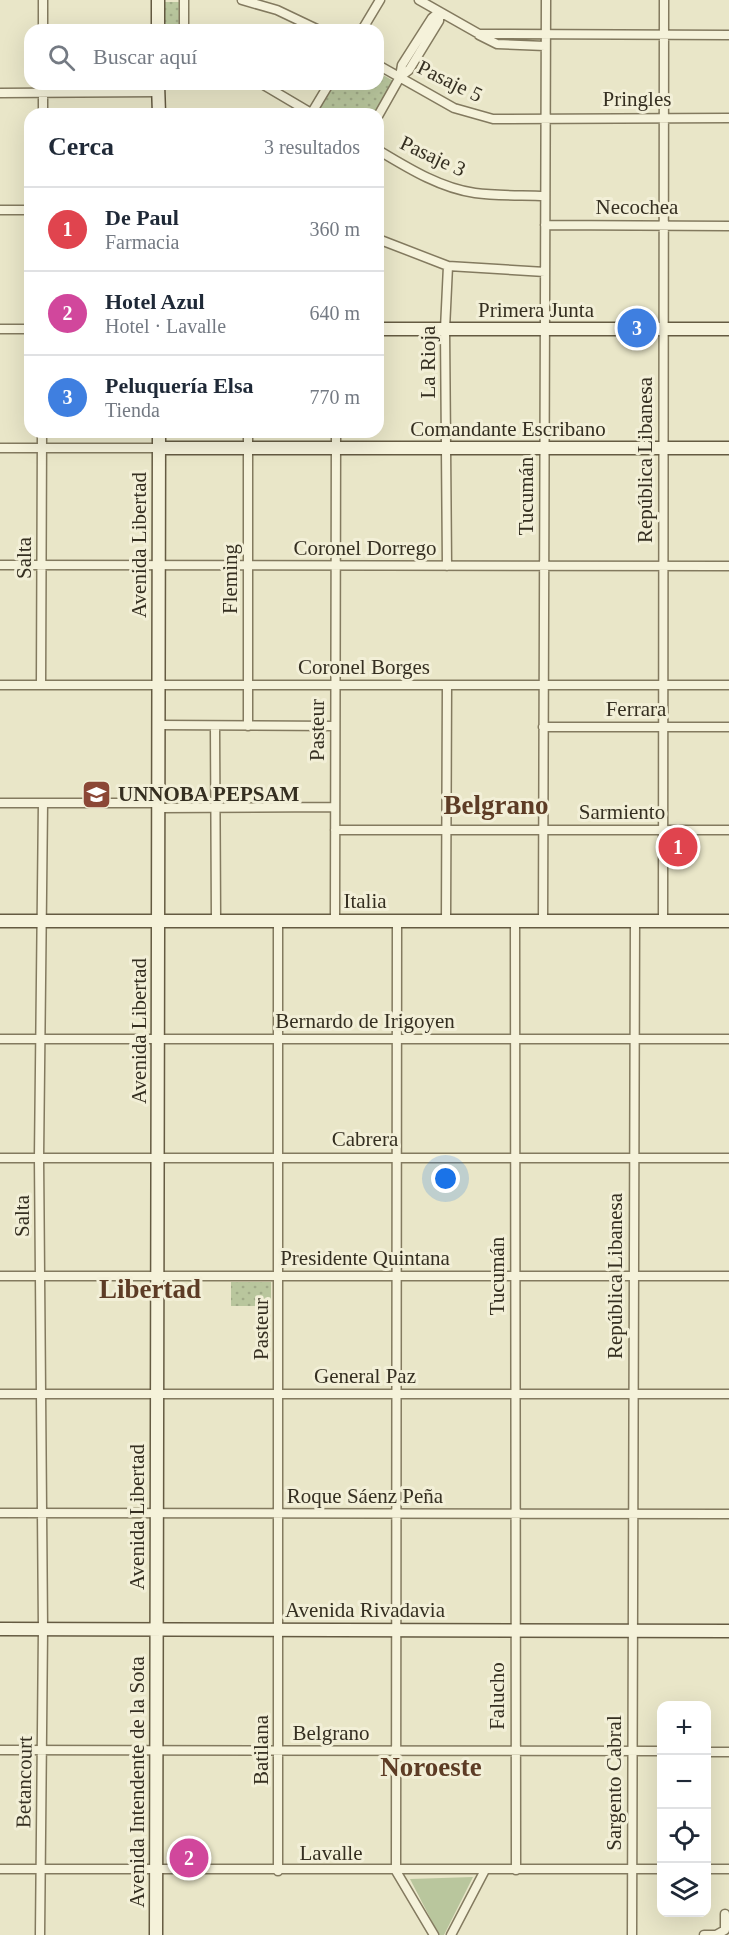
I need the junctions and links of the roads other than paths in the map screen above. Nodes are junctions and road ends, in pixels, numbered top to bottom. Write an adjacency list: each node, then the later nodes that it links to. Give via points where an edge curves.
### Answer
1 (43, 0): 10 (street)
2 (158, 0): 11 (main road)
3 (184, 0): 12 (street)
4 (242, 0): 13 (street)
5 (380, 0): 14 (street)
6 (419, 0): 9 (street)
7 (546, 0): 16 (street, Tucumán)
8 (664, 0): 17 (street, República Libanesa)
9 (439, 12): 15 (street); 21 (street, via 402,65)
10 (43, 24)
11 (158, 24)
12 (183, 24)
13 (306, 24)
14 (366, 24)
15 (479, 34): 16 (street); 19 (street, via 497,44)
16 (545, 35): 17 (street); 19 (street, Tucumán)
17 (664, 35): 18 (street); 34 (street, República Libanesa)
18 (729, 35)
19 (545, 46): 33 (street, Tucumán)
20 (384, 68): 21 (street, Pasaje 5)
21 (400, 77): 32 (street); 33 (street, Pasaje 5, via 471,114 493,119)
22 (26, 90): 27 (street)
23 (43, 90): 28 (street)
24 (158, 90): 29 (main road)
25 (272, 90): 30 (street)
26 (325, 90): 31 (street)
27 (0, 93)
28 (43, 108)
29 (159, 108)
30 (303, 108)
31 (314, 108)
32 (383, 108)
33 (545, 117): 34 (street, Pringles); 37 (street, Tucumán)
34 (664, 118): 35 (street, Pringles); 41 (street, República Libanesa)
35 (729, 118)
36 (384, 153): 37 (street, Pasaje 3, via 425,177 460,190)
37 (545, 196): 40 (street, Tucumán)
38 (0, 210): 39 (street)
39 (24, 210)
40 (545, 225): 41 (street, Necochea); 45 (street, Tucumán)
41 (664, 225): 42 (street, Necochea); 51 (street, República Libanesa)
42 (729, 226)
43 (384, 240): 44 (street)
44 (448, 266): 45 (street); 49 (street, La Rioja)
45 (545, 272): 50 (street, Tucumán)
46 (0, 329): 47 (street)
47 (24, 329)
48 (384, 329): 49 (main road, Primera Junta)
49 (445, 329): 50 (main road, Primera Junta); 62 (street, La Rioja)
50 (544, 329): 51 (main road, Primera Junta); 63 (street, Tucumán)
51 (664, 329): 52 (main road, Primera Junta); 64 (street, República Libanesa)
52 (729, 329)
53 (42, 438): 58 (street, Salta)
54 (159, 438): 59 (main road, Avenida Libertad)
55 (248, 438): 60 (street, Fleming)
56 (336, 438): 61 (street, Pasteur)
57 (0, 448): 58 (street, Comandante Escribano)
58 (42, 448): 59 (street, Comandante Escribano); 67 (street, Salta)
59 (159, 448): 60 (main road, Comandante Escribano); 68 (main road, Avenida Libertad)
60 (248, 448): 61 (main road, Comandante Escribano); 69 (street, Fleming)
61 (336, 448): 62 (main road, Comandante Escribano); 70 (street, Pasteur)
62 (446, 448): 63 (main road, Comandante Escribano); 71 (street, La Rioja)
63 (544, 448): 64 (main road, Comandante Escribano); 72 (street, Tucumán)
64 (663, 448): 65 (main road, Comandante Escribano); 73 (street, República Libanesa)
65 (729, 448)
66 (0, 565): 67 (street, Coronel Dorrego)
67 (42, 565): 68 (street, Coronel Dorrego); 77 (street, Salta)
68 (159, 566): 69 (street, Coronel Dorrego); 78 (main road, Avenida Libertad)
69 (248, 566): 70 (street, Coronel Dorrego); 79 (street, Fleming)
70 (335, 566): 71 (street, Coronel Dorrego); 80 (street, Pasteur)
71 (447, 566): 72 (street, Coronel Dorrego)
72 (544, 566): 73 (street, Coronel Dorrego); 75 (street, Tucumán)
73 (663, 566): 74 (street, Coronel Dorrego); 82 (street, República Libanesa)
74 (729, 566)
75 (543, 684): 81 (street, Coronel Borges); 82 (street, Coronel Borges); 88 (street, Tucumán)
76 (0, 685): 77 (street, Coronel Borges)
77 (41, 685): 78 (street, Coronel Borges)
78 (159, 685): 79 (street, Coronel Borges); 84 (main road, Avenida Libertad)
79 (248, 685): 80 (street, Coronel Borges); 86 (street, Fleming)
80 (335, 685): 81 (street, Coronel Borges); 87 (street, Pasteur)
81 (447, 685): 97 (street)
82 (663, 685): 83 (street, Coronel Borges); 89 (street, República Libanesa)
83 (729, 685)
84 (159, 725): 85 (street); 93 (main road, Avenida Libertad)
85 (214, 726): 86 (street); 95 (street)
86 (248, 726): 87 (street)
87 (335, 726): 94 (street, Pasteur)
88 (543, 727): 89 (street, Ferrara); 98 (street, Tucumán)
89 (663, 727): 90 (street, Ferrara); 99 (street, República Libanesa)
90 (729, 727)
91 (0, 803): 92 (street)
92 (43, 803): 93 (street); 106 (street, Salta)
93 (159, 805): 95 (street); 101 (main road, Avenida Libertad)
94 (335, 807): 95 (street); 96 (street, Pasteur)
95 (215, 808): 102 (street)
96 (335, 830): 97 (street, Sarmiento); 104 (street, Pasteur)
97 (447, 830): 98 (street, Sarmiento); 108 (street)
98 (543, 830): 99 (street, Sarmiento); 110 (street, Tucumán)
99 (663, 830): 100 (street, Sarmiento); 112 (street, República Libanesa)
100 (729, 830)
101 (159, 920): 102 (main road, Italia); 106 (main road, Italia); 115 (main road, Avenida Libertad)
102 (216, 920): 103 (main road, Italia)
103 (278, 920): 104 (main road, Italia); 116 (street, Pasteur)
104 (335, 920): 107 (main road, Italia)
105 (0, 921): 106 (main road, Italia)
106 (42, 921): 114 (street, Salta)
107 (397, 921): 108 (main road, Italia); 117 (street)
108 (446, 921): 109 (main road, Italia)
109 (515, 921): 110 (main road, Italia); 118 (street, Tucumán)
110 (543, 921): 111 (main road, Italia)
111 (635, 921): 112 (main road, Italia); 119 (street, República Libanesa)
112 (663, 921): 113 (main road, Italia)
113 (729, 921)
114 (41, 1039): 115 (street, Bernardo de Irigoyen); 121 (street, Bernardo de Irigoyen); 125 (street, Salta)
115 (158, 1039): 116 (street, Bernardo de Irigoyen); 122 (main road, Avenida Libertad)
116 (279, 1039): 117 (street, Bernardo de Irigoyen); 123 (street, Pasteur)
117 (397, 1039): 118 (street, Bernardo de Irigoyen); 126 (street)
118 (515, 1039): 119 (street, Bernardo de Irigoyen); 127 (street, Tucumán)
119 (634, 1039): 120 (street, Bernardo de Irigoyen); 128 (street, República Libanesa)
120 (729, 1039)
121 (0, 1040)
122 (158, 1157): 123 (street, Cabrera); 125 (street, Cabrera); 130 (main road, Avenida Libertad)
123 (279, 1157): 126 (street, Cabrera); 133 (street, Pasteur)
124 (0, 1158): 125 (street, Cabrera)
125 (39, 1158): 132 (street, Salta)
126 (398, 1158): 127 (street, Cabrera); 134 (street)
127 (515, 1158): 128 (street, Cabrera); 135 (street, Tucumán)
128 (634, 1158): 129 (street, Cabrera); 136 (street, República Libanesa)
129 (729, 1158)
130 (158, 1275): 132 (street, Presidente Quintana); 133 (street, Presidente Quintana); 140 (main road, Avenida Libertad)
131 (0, 1276): 132 (street, Presidente Quintana)
132 (40, 1276): 139 (street, Salta)
133 (279, 1276): 134 (street, Presidente Quintana); 141 (street, Pasteur)
134 (398, 1276): 135 (street, Presidente Quintana); 142 (street)
135 (515, 1276): 136 (street, Presidente Quintana); 143 (street, Tucumán)
136 (633, 1276): 137 (street, Presidente Quintana); 144 (street, República Libanesa)
137 (729, 1276)
138 (0, 1394): 139 (street, General Paz)
139 (41, 1394): 140 (street, General Paz); 147 (street, Salta)
140 (157, 1394): 141 (street, General Paz); 148 (main road, Avenida Libertad)
141 (279, 1394): 142 (street, General Paz); 149 (street, Pasteur)
142 (398, 1394): 143 (street, General Paz); 150 (street)
143 (515, 1394): 144 (street, General Paz); 151 (street, Tucumán)
144 (633, 1394): 145 (street, General Paz); 152 (street, República Libanesa)
145 (729, 1394)
146 (0, 1513): 147 (street, Roque Sáenz Peña)
147 (42, 1513): 148 (street, Roque Sáenz Peña); 155 (street, Salta)
148 (157, 1514): 149 (street, Roque Sáenz Peña); 156 (main road, Avenida Libertad)
149 (279, 1514): 150 (street, Roque Sáenz Peña); 157 (street, Pasteur)
150 (398, 1514): 151 (street, Roque Sáenz Peña); 158 (street)
151 (514, 1514): 152 (street, Roque Sáenz Peña); 159 (street, Tucumán)
152 (633, 1514): 153 (street, Roque Sáenz Peña); 160 (street, República Libanesa)
153 (729, 1514)
154 (0, 1629): 155 (main road, Avenida Rivadavia)
155 (43, 1629): 156 (main road, Avenida Rivadavia); 163 (street, Betancourt)
156 (156, 1629): 157 (main road, Avenida Rivadavia); 164 (main road, Avenida Intendente de la Sota)
157 (279, 1630): 158 (main road, Avenida Rivadavia); 165 (street, Batilana)
158 (398, 1630): 159 (main road, Avenida Rivadavia); 166 (street)
159 (514, 1630): 160 (main road, Avenida Rivadavia); 167 (street, Falucho)
160 (632, 1631): 161 (main road, Avenida Rivadavia); 168 (street, Sargento Cabral)
161 (729, 1631)
162 (0, 1750): 163 (street, Belgrano)
163 (42, 1750): 164 (street, Belgrano); 173 (street, Betancourt)
164 (156, 1751): 165 (street, Belgrano); 177 (main road, Avenida Intendente de la Sota)
165 (279, 1751): 166 (street, Belgrano); 181 (street, Batilana)
166 (397, 1751): 167 (street, Belgrano); 182 (street)
167 (515, 1751): 168 (street, Belgrano); 179 (street, Falucho)
168 (632, 1751): 169 (street, Belgrano); 180 (street, Sargento Cabral)
169 (657, 1752)
170 (711, 1752): 171 (street)
171 (729, 1752)
172 (0, 1869): 173 (street, Lavalle)
173 (41, 1869): 177 (street, Lavalle); 184 (street, Betancourt)
174 (657, 1869): 180 (street, Lavalle)
175 (711, 1869): 176 (street)
176 (729, 1869)
177 (156, 1870): 181 (street, Lavalle); 185 (main road, Avenida Intendente de la Sota)
178 (485, 1870): 179 (street, Lavalle); 182 (street, Lavalle); 187 (street)
179 (516, 1870): 180 (street, Lavalle)
180 (632, 1870): 188 (street, Sargento Cabral)
181 (278, 1871): 182 (street, Lavalle)
182 (396, 1871): 186 (street)
183 (725, 1914): 189 (street, via 724,1930)
184 (40, 1935)
185 (156, 1935)
186 (434, 1935)
187 (451, 1935)
188 (632, 1935)
189 (704, 1935)

